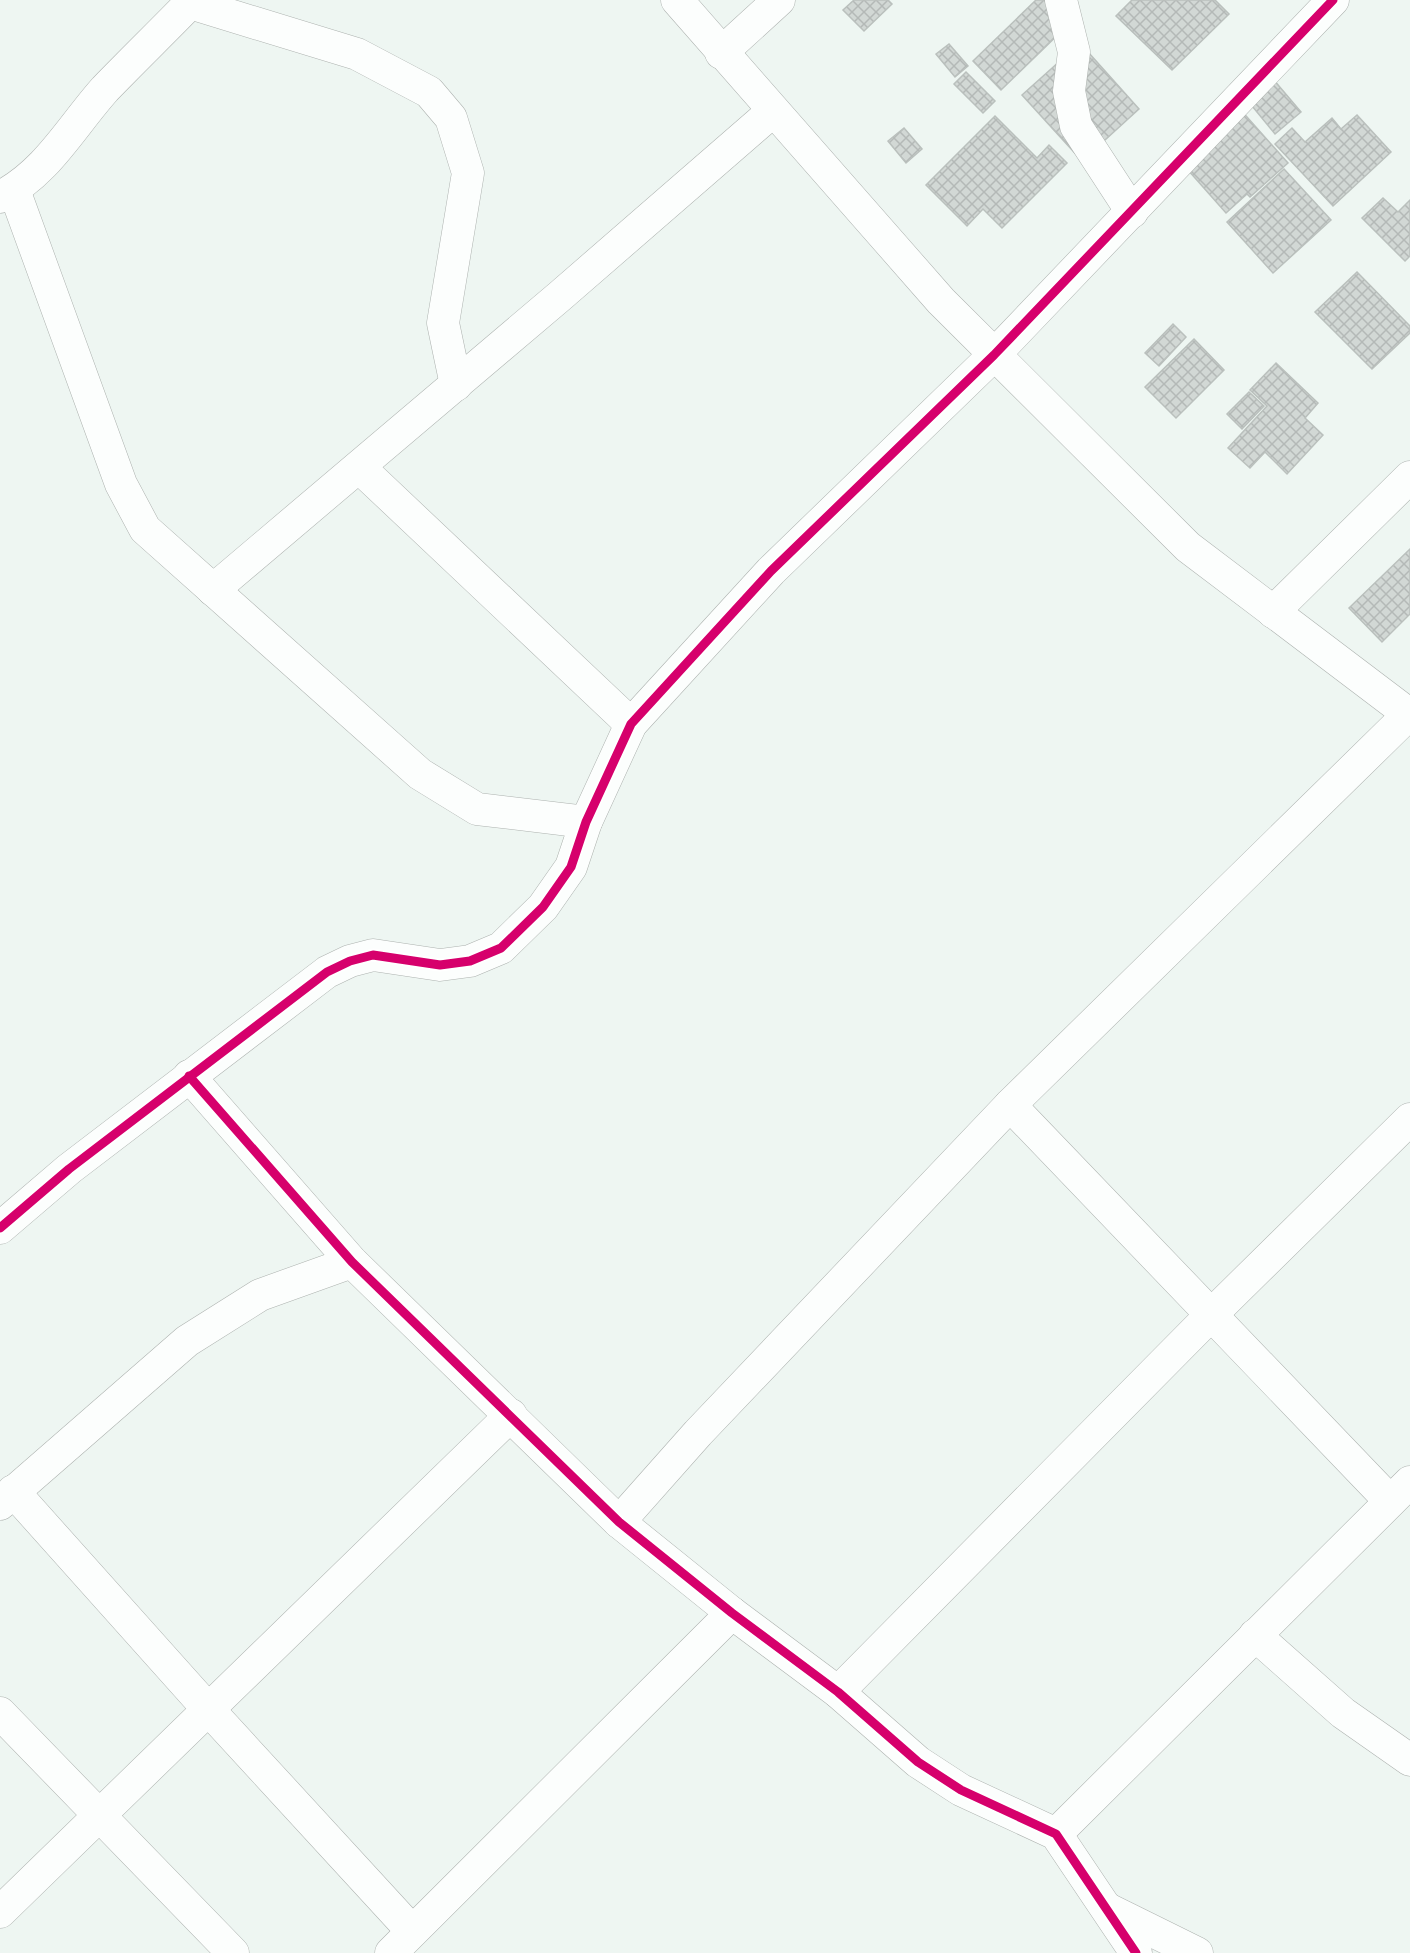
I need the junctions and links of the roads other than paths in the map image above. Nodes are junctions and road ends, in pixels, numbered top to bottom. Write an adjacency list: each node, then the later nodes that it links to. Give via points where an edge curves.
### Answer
1 (677, 0): 6 (street)
2 (779, 0): 6 (street)
3 (1061, 0): 9 (street, via 1074,52 1069,92 1076,126)
4 (1333, 0): 9 (street)
5 (191, 1): 8 (street, via 105,89 53,157); 11 (street, via 357,54 429,92 451,118 468,173 443,323)
6 (721, 53): 7 (street)
7 (773, 111): 10 (street, via 933,293); 11 (street)
8 (7, 194): 14 (street, via 121,484 145,529)
9 (1131, 212): 10 (street)
10 (994, 356): 15 (street, via 1188,547); 17 (street, via 771,571)
11 (456, 385): 12 (street)
12 (359, 466): 14 (street); 17 (street)
13 (1410, 477): 15 (street)
14 (213, 590): 18 (street, via 420,774 477,809)
15 (1273, 612): 16 (street)
16 (1409, 715): 20 (street)
17 (631, 724): 18 (street)
18 (586, 822): 19 (street, via 571,867 543,907 501,948 470,961 440,965 373,955 350,961 327,972)
19 (189, 1076): 22 (street); 23 (street)
20 (1010, 1105): 24 (street); 28 (street, via 698,1433)
21 (1410, 1119): 24 (street)
22 (0, 1228)
23 (352, 1262): 25 (street); 27 (street, via 260,1295 187,1341)
24 (1212, 1314): 26 (street); 31 (street)
25 (511, 1415): 28 (street); 32 (street)
26 (1400, 1491): 30 (street)
27 (7, 1497): 32 (street)
28 (619, 1522): 29 (street)
29 (732, 1613): 31 (street); 39 (street)
30 (1255, 1635): 34 (street, via 1343,1713); 36 (street)
31 (838, 1692): 36 (street, via 927,1768 961,1790)
32 (208, 1709): 35 (street); 39 (street)
33 (0, 1713): 35 (street)
34 (1410, 1760)
35 (100, 1815): 38 (street); 40 (street)
36 (1056, 1834): 37 (street)
37 (1107, 1909): 41 (street); 42 (street)
38 (0, 1912)
39 (402, 1942)
40 (233, 1953)
41 (1136, 1953)
42 (1197, 1953)

